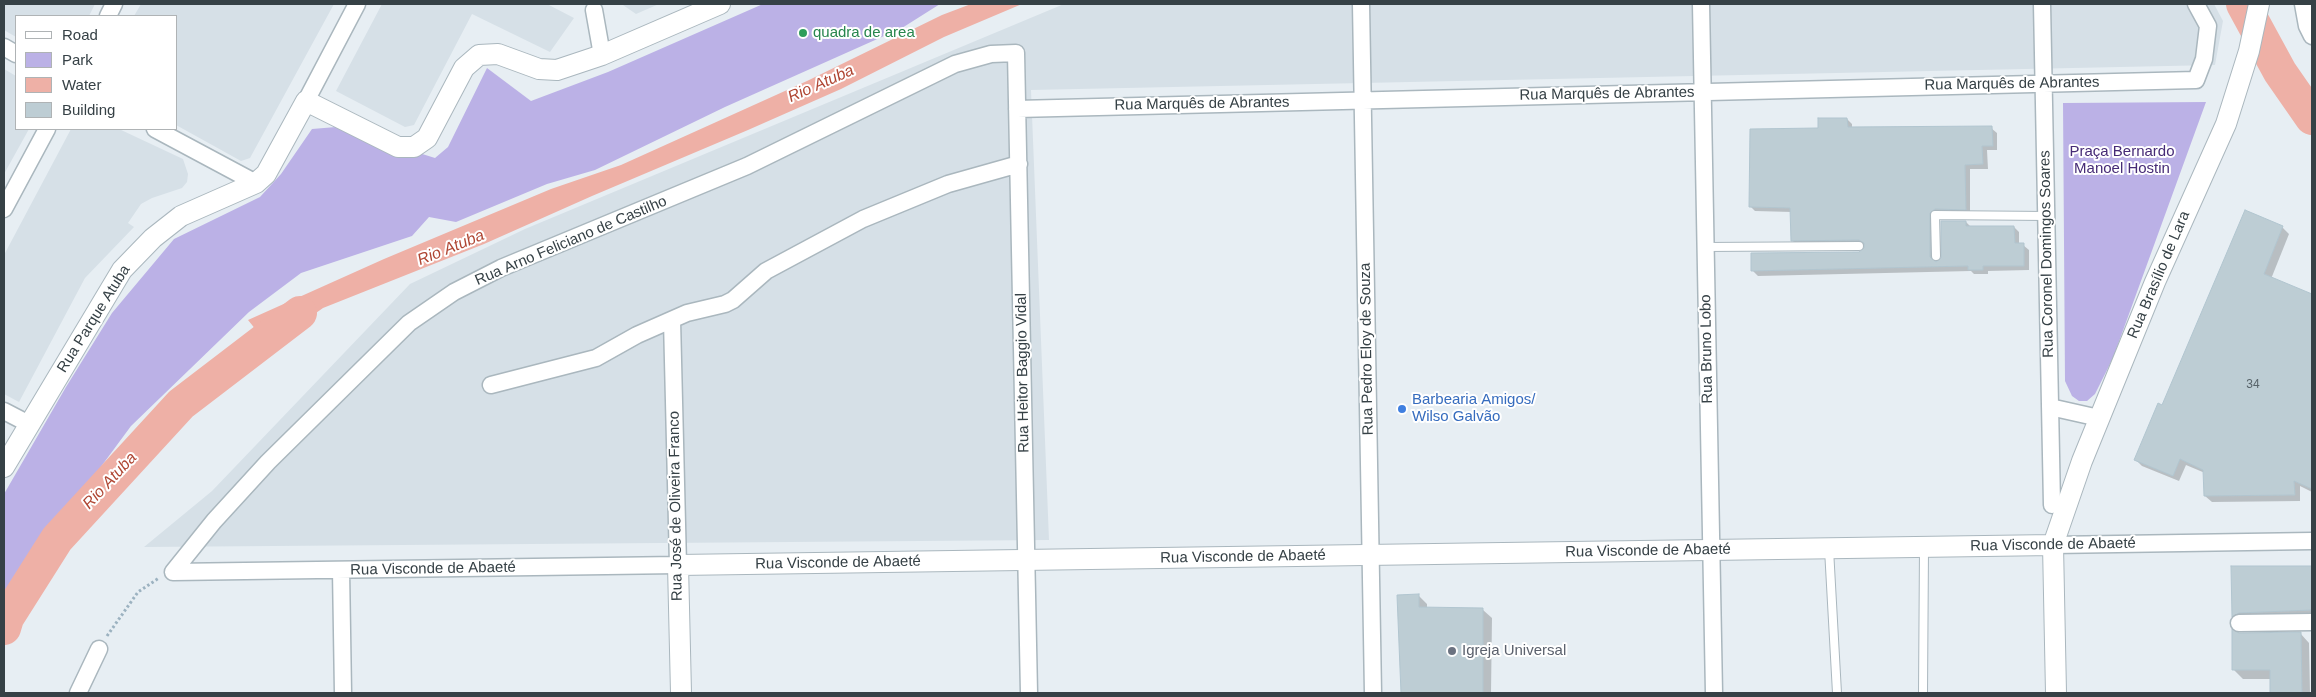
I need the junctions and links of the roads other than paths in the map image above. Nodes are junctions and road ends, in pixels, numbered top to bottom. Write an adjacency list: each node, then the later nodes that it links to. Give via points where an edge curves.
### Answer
1 (357, 4): 18 (street)
2 (720, 4): 14 (street)
3 (1361, 4): 17 (street, Rua Pedro Eloy de Souza)
4 (1701, 4): 16 (street, Rua Bruno Lobo)
5 (2042, 4): 15 (street, Rua Coronel Domingos Soares)
6 (2196, 4): 15 (street, Rua Marquês de Abrantes, via 2208,26 2204,59 2196,80)
7 (2259, 4): 33 (street, Rua Brasílio de Lara, via 2226,124 2155,282)
8 (2303, 4): 10 (street)
9 (591, 6): 14 (street)
10 (2312, 36)
11 (4, 47): 12 (street)
12 (15, 53)
13 (1016, 53): 19 (street, Rua Heitor Baggio Vidal); 46 (street, Rua Arno Feliciano de Castilho, via 991,54 955,64 747,166 501,268 454,292 409,323 268,462)
14 (602, 55): 18 (street, via 558,70 539,69 498,54 479,55 464,68 427,138 414,147 398,147)
15 (2044, 84): 16 (street, Rua Marquês de Abrantes); 25 (street, Rua Coronel Domingos Soares)
16 (1702, 92): 17 (street, Rua Marquês de Abrantes); 27 (street, Rua Bruno Lobo)
17 (1363, 100): 19 (street, Rua Marquês de Abrantes); 42 (street, Rua Pedro Eloy de Souza)
18 (306, 102): 23 (street, Rua Parque Atuba, via 266,174)
19 (1017, 109): 22 (street, Rua Heitor Baggio Vidal)
20 (46, 130): 24 (street)
21 (157, 130): 23 (street)
22 (1018, 164): 29 (street, via 899,202 766,270 733,300); 43 (street, Rua Heitor Baggio Vidal)
23 (256, 183): 34 (street, Rua Parque Atuba, via 181,216 153,238 122,270)
24 (4, 209)
25 (2047, 216): 28 (lane, via 1935,215); 31 (street, Rua Coronel Domingos Soares)
26 (1859, 246): 27 (lane)
27 (1705, 247): 41 (street, Rua Bruno Lobo)
28 (1936, 256)
29 (672, 320): 30 (street, via 596,358); 44 (street, Rua José de Oliveira Franco)
30 (491, 385)
31 (2050, 407): 33 (street); 36 (street, Rua Coronel Domingos Soares)
32 (4, 411): 34 (street)
33 (2100, 418): 38 (street, Rua Brasílio de Lara)
34 (29, 424): 35 (street, Rua Parque Atuba)
35 (4, 467)
36 (2052, 505)
37 (2312, 542): 38 (street, Rua Visconde de Abaeté)
38 (2053, 545): 39 (street, Rua Visconde de Abaeté); 58 (street)
39 (1924, 547): 40 (street, Rua Visconde de Abaeté); 57 (lane)
40 (1829, 549): 41 (street, Rua Visconde de Abaeté); 56 (lane)
41 (1711, 550): 42 (street, Rua Visconde de Abaeté); 55 (street, Rua Bruno Lobo)
42 (1371, 555): 43 (street, Rua Visconde de Abaeté); 54 (street, Rua Pedro Eloy de Souza)
43 (1026, 560): 44 (street, Rua Visconde de Abaeté); 53 (street, Rua Heitor Baggio Vidal)
44 (678, 565): 45 (street, Rua Visconde de Abaeté); 52 (street, Rua José de Oliveira Franco)
45 (341, 570): 46 (street, Rua Visconde de Abaeté); 51 (street)
46 (173, 572)
47 (2312, 622): 48 (street)
48 (2239, 623)
49 (99, 649): 50 (street)
50 (78, 693)
51 (343, 693)
52 (681, 693)
53 (1029, 693)
54 (1373, 693)
55 (1714, 693)
56 (1837, 693)
57 (1923, 693)
58 (2056, 693)

